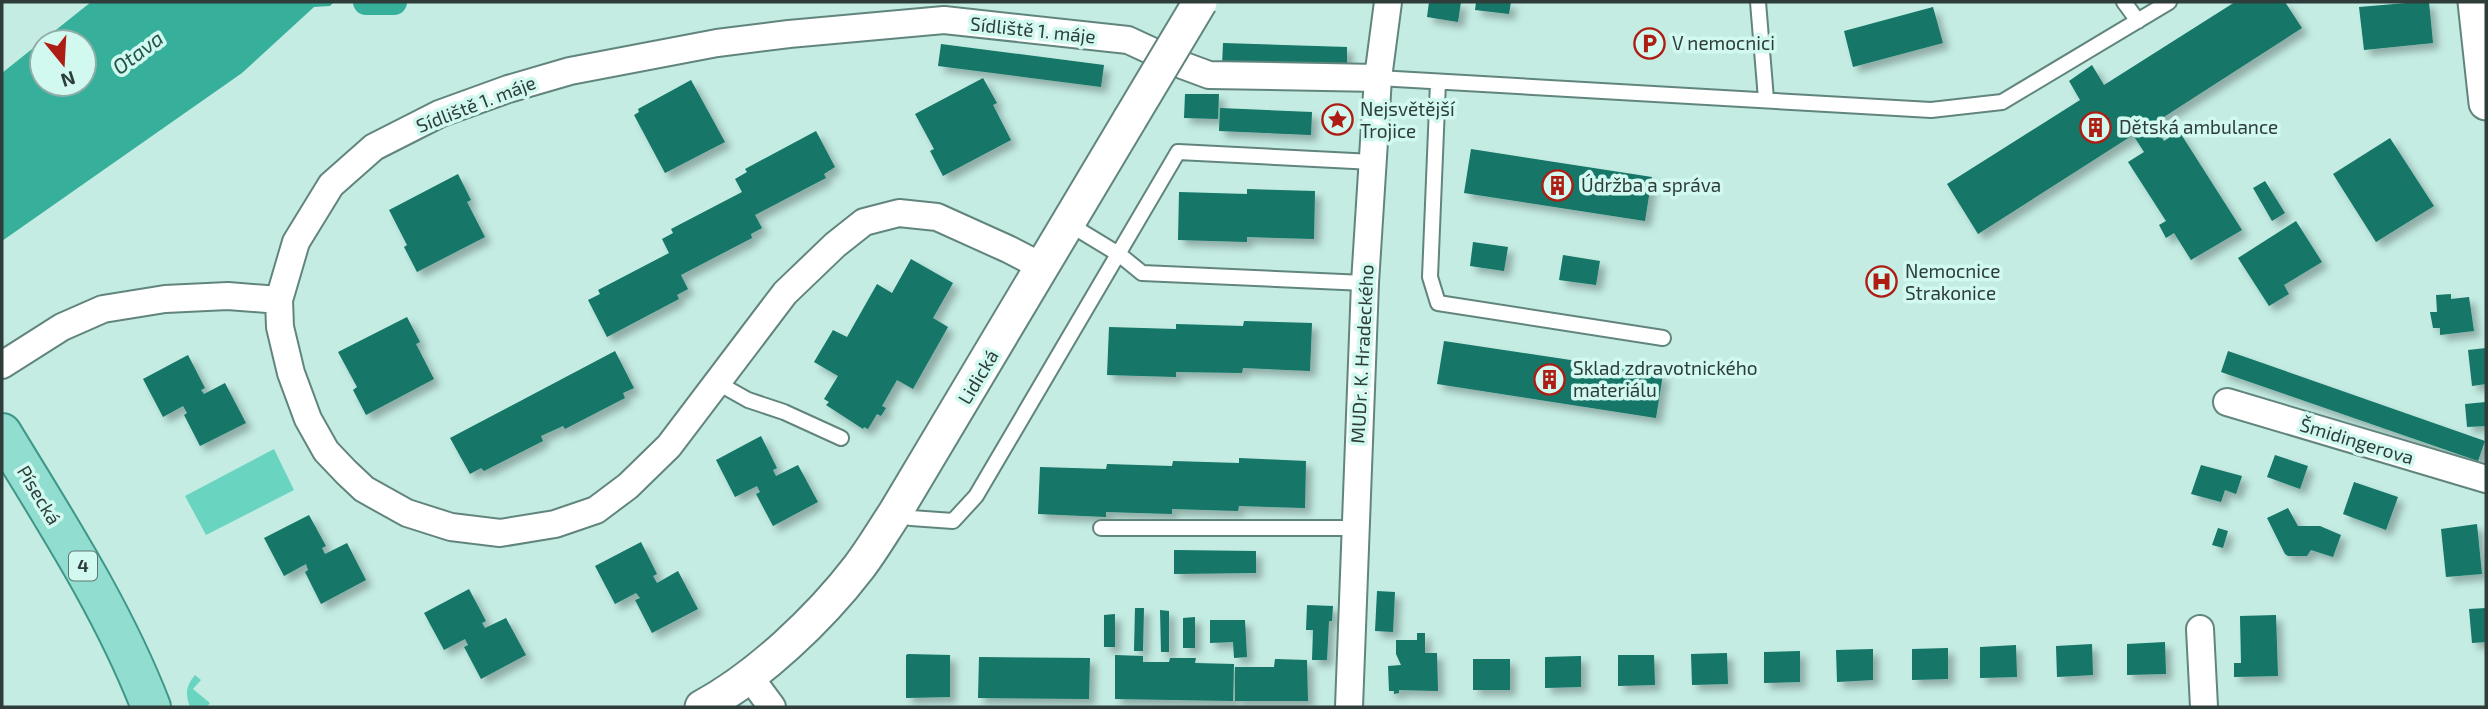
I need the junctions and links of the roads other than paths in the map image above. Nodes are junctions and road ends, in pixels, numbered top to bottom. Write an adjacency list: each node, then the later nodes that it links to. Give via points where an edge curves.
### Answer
1 (1200, 2): 13 (street, Lidická, bridge)
2 (1388, 2): 8 (street, MUDr. K. Hradeckého)
3 (1758, 2): 10 (lane)
4 (2124, 2): 7 (lane)
5 (2169, 2): 7 (lane)
6 (2475, 2): 11 (street)
7 (2138, 21): 10 (lane, via 2002,102 1931,110)
8 (1378, 78): 9 (lane); 12 (street, MUDr. K. Hradeckého); 17 (street, Sídliště 1. máje, via 1209,75 1128,40 944,20 717,43 570,71 439,114 374,147 331,185 296,242)
9 (1438, 82): 10 (lane); 18 (lane, via 1430,277 1438,303)
10 (1766, 99)
11 (2486, 103)
12 (1373, 162): 14 (lane, via 1178,152); 16 (street, MUDr. K. Hradeckého)
13 (1069, 224): 14 (lane); 15 (street, Lidická)
14 (1120, 255): 16 (lane, via 1142,273); 25 (lane, via 976,496 953,521)
15 (1043, 267): 20 (street, Sídliště 1. máje, via 937,218 899,213 864,222 785,293); 25 (street, Lidická)
16 (1365, 283): 27 (street, MUDr. K. Hradeckého)
17 (279, 300): 19 (street, via 228,296 164,299 103,309 62,327); 20 (street, Sídliště 1. máje, via 291,373 307,419 326,451 364,489 407,513 450,527 500,533 555,524 596,510 669,446)
18 (1663, 338)
19 (2, 365)
20 (716, 382): 23 (lane)
21 (2227, 402): 24 (street, Šmidingerova)
22 (2, 433): 30 (main road, Písecká / 4, via 92,581)
23 (841, 438)
24 (2486, 479)
25 (895, 513): 29 (street, Lidická, via 831,601)
26 (1101, 528): 27 (lane)
27 (1355, 528): 33 (street, MUDr. K. Hradeckého)
28 (2200, 629): 34 (street)
29 (749, 676): 31 (street, Lidická); 32 (street)
30 (151, 707)
31 (702, 707)
32 (772, 707)
33 (1349, 707)
34 (2204, 707)

